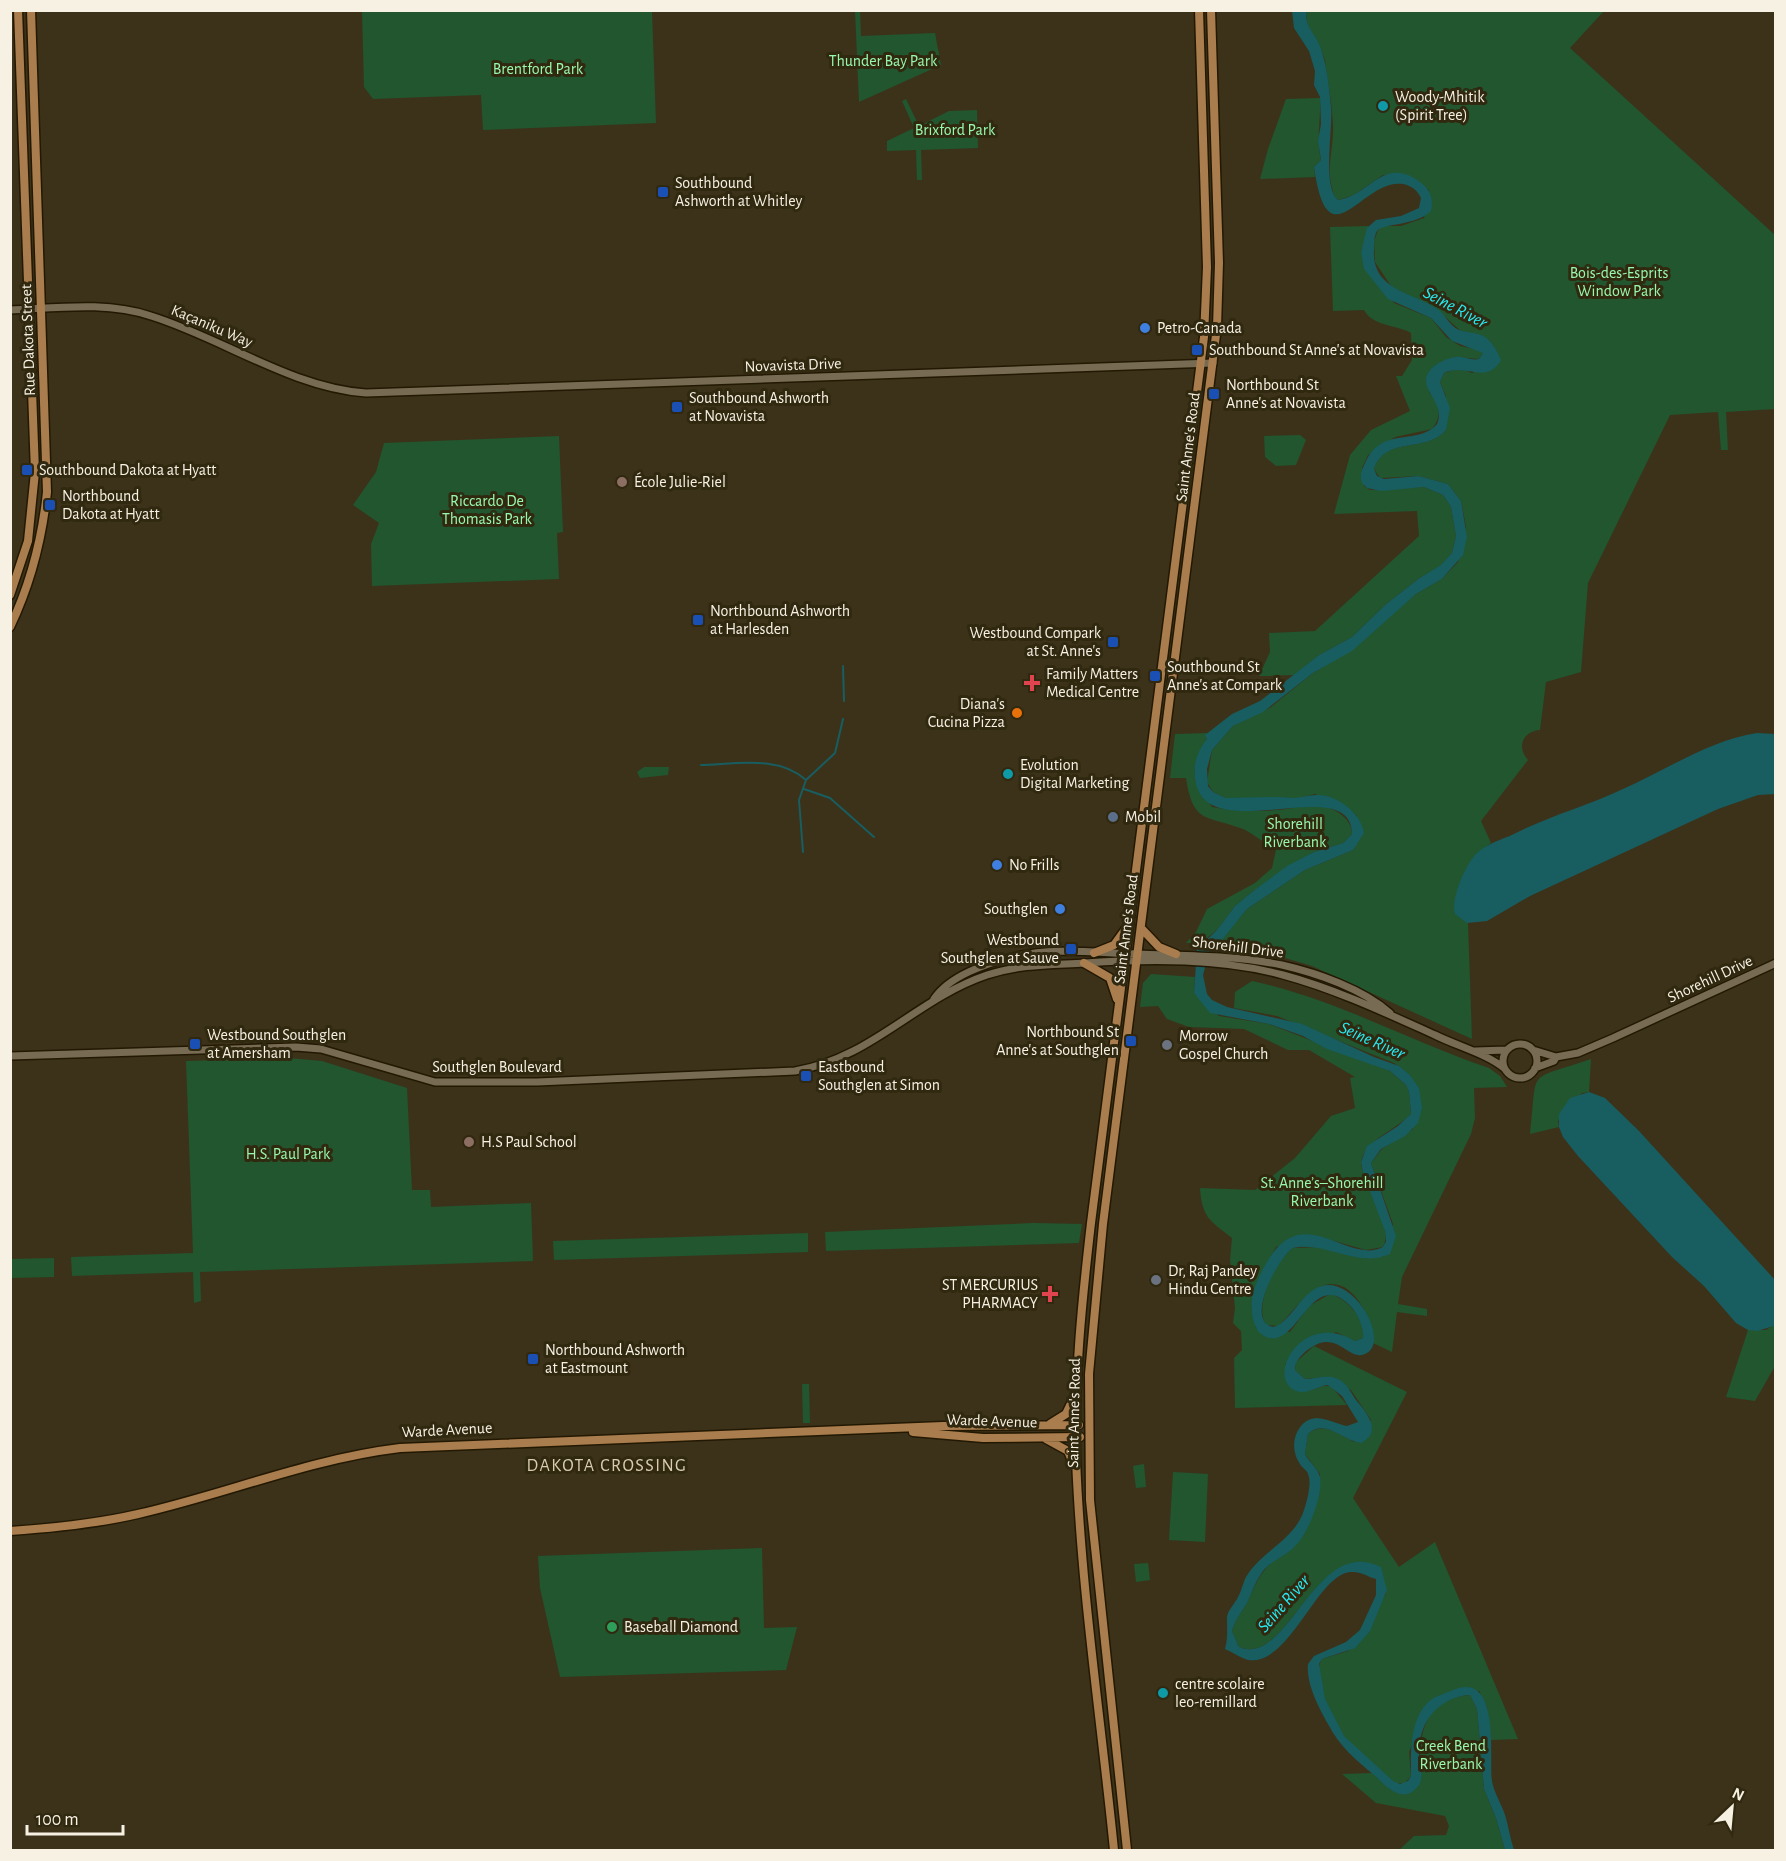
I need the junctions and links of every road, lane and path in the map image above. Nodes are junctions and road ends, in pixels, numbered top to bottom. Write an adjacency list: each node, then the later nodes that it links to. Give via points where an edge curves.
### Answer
1 (18, 10): 5 (main road, Rue Dakota Street)
2 (31, 10): 5 (main road, Rue Dakota Street)
3 (1199, 10): 8 (main road, Saint Anne's Road, via 1207,267)
4 (1211, 10): 7 (main road, Saint Anne's Road, via 1219,263)
5 (36, 309): 6 (street); 9 (street, Kaçaniku Way, via 113,308 150,315 314,382); 12 (main road, Rue Dakota Street, via 35,489 28,541); 13 (main road, Rue Dakota Street, via 47,492 33,571)
6 (10, 310)
7 (1214, 363): 8 (street, Novavista Drive); 11 (main road, Saint Anne's Road)
8 (1201, 364): 9 (street, Novavista Drive); 10 (main road, Saint Anne's Road)
9 (374, 394)
10 (1195, 411): 11 (main road); 14 (main road, Saint Anne's Road)
11 (1206, 419): 15 (main road, Saint Anne's Road)
12 (10, 596)
13 (10, 627)
14 (1130, 922): 16 (main road, via 1114,945); 18 (main road, Saint Anne's Road)
15 (1141, 928): 17 (main road, via 1158,947); 19 (main road, Saint Anne's Road)
16 (1094, 953): 18 (street, Southglen Boulevard); 22 (street, Southglen Boulevard, via 1014,957 962,976)
17 (1177, 956): 19 (street, Shorehill Drive); 24 (street, Shorehill Drive, via 1283,975); 24 (street, Shorehill Drive, via 1232,957 1284,966 1334,982 1380,1004)
18 (1125, 958): 19 (street, Southglen Boulevard); 20 (street, Southglen Boulevard); 23 (main road, Saint Anne's Road)
19 (1137, 958): 34 (main road, Saint Anne's Road, via 1096,1284)
20 (1084, 963): 22 (street, Southglen Boulevard, via 1017,967 986,975); 23 (main road, via 1110,978)
21 (1776, 963): 29 (street, Shorehill Drive, via 1578,1053)
22 (934, 999): 28 (street, Southglen Boulevard, via 853,1053 795,1071 473,1084 417,1079 321,1049 296,1047)
23 (1119, 1011): 32 (main road, Saint Anne's Road, via 1081,1310)
24 (1395, 1017): 27 (street, Shorehill Drive)
25 (1507, 1050): 26 (street, via 1522,1044); 27 (street, Shorehill Drive); 30 (street)
26 (1533, 1050): 29 (street); 31 (street)
27 (1472, 1051): 30 (street, Shorehill Drive)
28 (10, 1056)
29 (1556, 1057): 31 (street, Shorehill Drive)
30 (1504, 1068): 31 (street, via 1518,1077 1529,1075)
31 (1535, 1068)
32 (1077, 1388): 33 (main road, Saint Anne's Road); 35 (main road, via 1066,1414 1053,1423)
33 (1076, 1425): 34 (main road, Warde Avenue); 35 (main road, Warde Avenue); 37 (main road, Saint Anne's Road)
34 (1088, 1425): 39 (main road, Saint Anne's Road)
35 (1037, 1426): 36 (main road, Warde Avenue)
36 (895, 1430): 38 (main road, Warde Avenue, via 983,1438); 41 (main road, Warde Avenue, via 400,1448 322,1461 139,1514 79,1526)
37 (1076, 1437): 38 (main road, Warde Avenue); 39 (main road, Warde Avenue); 40 (main road, Saint Anne's Road)
38 (1043, 1438): 40 (main road, via 1068,1451)
39 (1089, 1438): 43 (main road, Saint Anne's Road, via 1092,1520)
40 (1078, 1484): 42 (main road, Saint Anne's Road)
41 (10, 1531)
42 (1114, 1851)
43 (1127, 1851)

